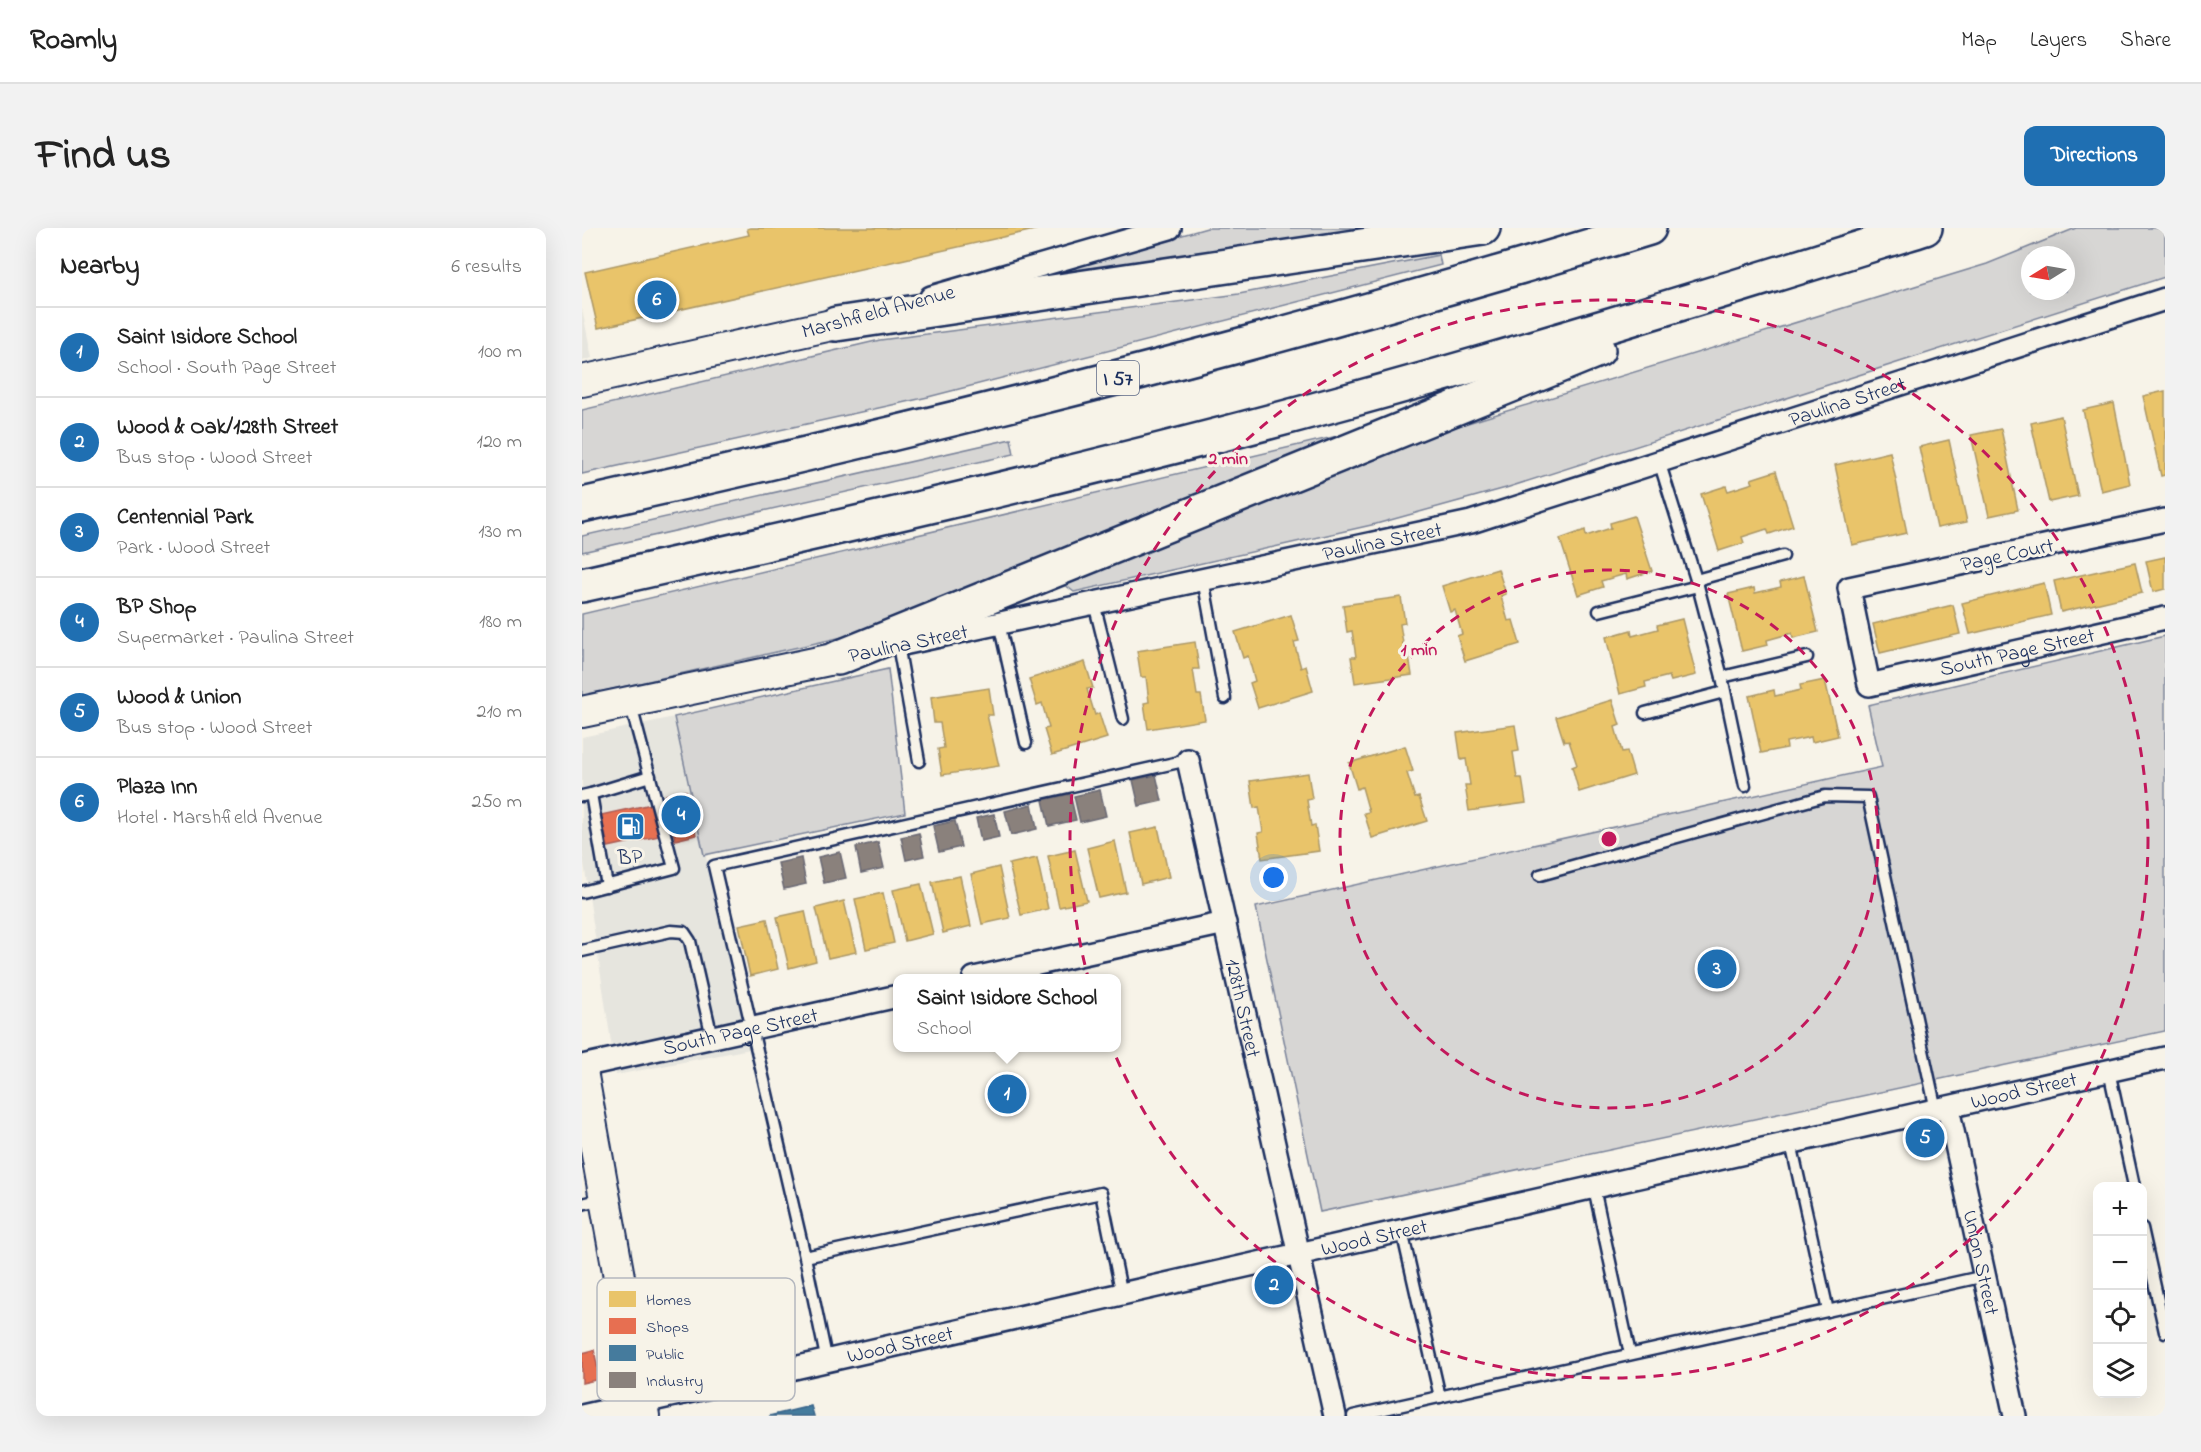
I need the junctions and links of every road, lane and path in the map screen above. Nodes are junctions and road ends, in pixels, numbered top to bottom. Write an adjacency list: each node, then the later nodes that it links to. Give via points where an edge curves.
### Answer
1 (1170, 228): 7 (street, Marshfield Avenue)
2 (1484, 228): 7 (highway)
3 (1648, 228): 10 (highway, I 57, via 1318,326 879,438)
4 (1925, 228): 15 (highway, via 1624,321 1312,410 964,498)
5 (1930, 228): 22 (highway, via 1541,371)
6 (2165, 299): 9 (street, Paulina Street)
7 (836, 324): 8 (main road, Marshfield Avenue)
8 (582, 381)
9 (1659, 462): 13 (street, Paulina Street, via 1471,522); 14 (lane)
10 (582, 506)
11 (2165, 520): 24 (street, Page Court, via 1849,588)
12 (1783, 556): 14 (lane)
13 (1203, 579): 16 (street, Paulina Street); 26 (lane)
14 (1697, 583): 17 (lane); 23 (lane)
15 (582, 585)
16 (1094, 603): 19 (street, Paulina Street); 30 (lane)
17 (1599, 611)
18 (2165, 618): 24 (street, South Page Street)
19 (999, 624): 20 (street, Paulina Street); 31 (lane)
20 (898, 645): 22 (street, Paulina Street); 33 (lane)
21 (1807, 657): 23 (lane)
22 (838, 658): 27 (main road, Paulina Street)
23 (1722, 676): 25 (lane)
24 (1869, 685)
25 (1724, 692): 29 (lane); 35 (lane)
26 (1225, 698)
27 (630, 701): 28 (main road, Paulina Street); 34 (lane)
28 (582, 712)
29 (1645, 713)
30 (1123, 719)
31 (1026, 743)
32 (1188, 760): 40 (street, 128th Street); 44 (lane, via 714,866)
33 (919, 761)
34 (650, 776): 36 (lane); 38 (lane, via 674,868)
35 (1745, 786)
36 (586, 795): 38 (lane)
37 (1540, 875): 50 (lane, via 1825,796 1868,797)
38 (607, 886): 39 (lane)
39 (582, 892)
40 (1225, 922): 42 (street); 58 (street, 128th Street)
41 (582, 951): 45 (lane, via 671,931 684,932 690,941)
42 (992, 974)
43 (893, 997): 44 (street, South Page Street)
44 (752, 1028): 45 (street, South Page Street); 59 (lane)
45 (712, 1037): 47 (street, South Page Street)
46 (2165, 1059): 49 (street, Wood Street)
47 (582, 1066)
48 (582, 1071): 51 (main road)
49 (2109, 1071): 50 (street, Wood Street); 53 (lane)
50 (1942, 1109): 52 (street, Wood Street); 60 (street, Union Street)
51 (587, 1135): 55 (main road)
52 (1791, 1143): 54 (street, Wood Street); 63 (lane)
53 (2133, 1182)
54 (1594, 1188): 56 (street, Wood Street); 65 (lane)
55 (594, 1201): 61 (main road)
56 (1402, 1231): 58 (street, Wood Street); 68 (lane)
57 (2144, 1236): 64 (lane)
58 (1300, 1254): 62 (street, Wood Street); 72 (street, 128th Street)
59 (805, 1257): 62 (lane, via 1101,1193); 66 (lane)
60 (1984, 1275): 63 (lane); 74 (street, Union Street)
61 (612, 1278)
62 (1122, 1295): 66 (street, Wood Street)
63 (1828, 1311): 65 (lane)
64 (2165, 1332)
65 (1630, 1354): 68 (lane)
66 (827, 1362): 67 (street, Wood Street)
67 (795, 1370)
68 (1440, 1397): 73 (lane)
69 (674, 1401): 70 (street, Wood Street)
70 (643, 1409): 71 (street, Wood Street)
71 (582, 1416)
72 (1335, 1416)
73 (1353, 1416)
74 (2015, 1416)

